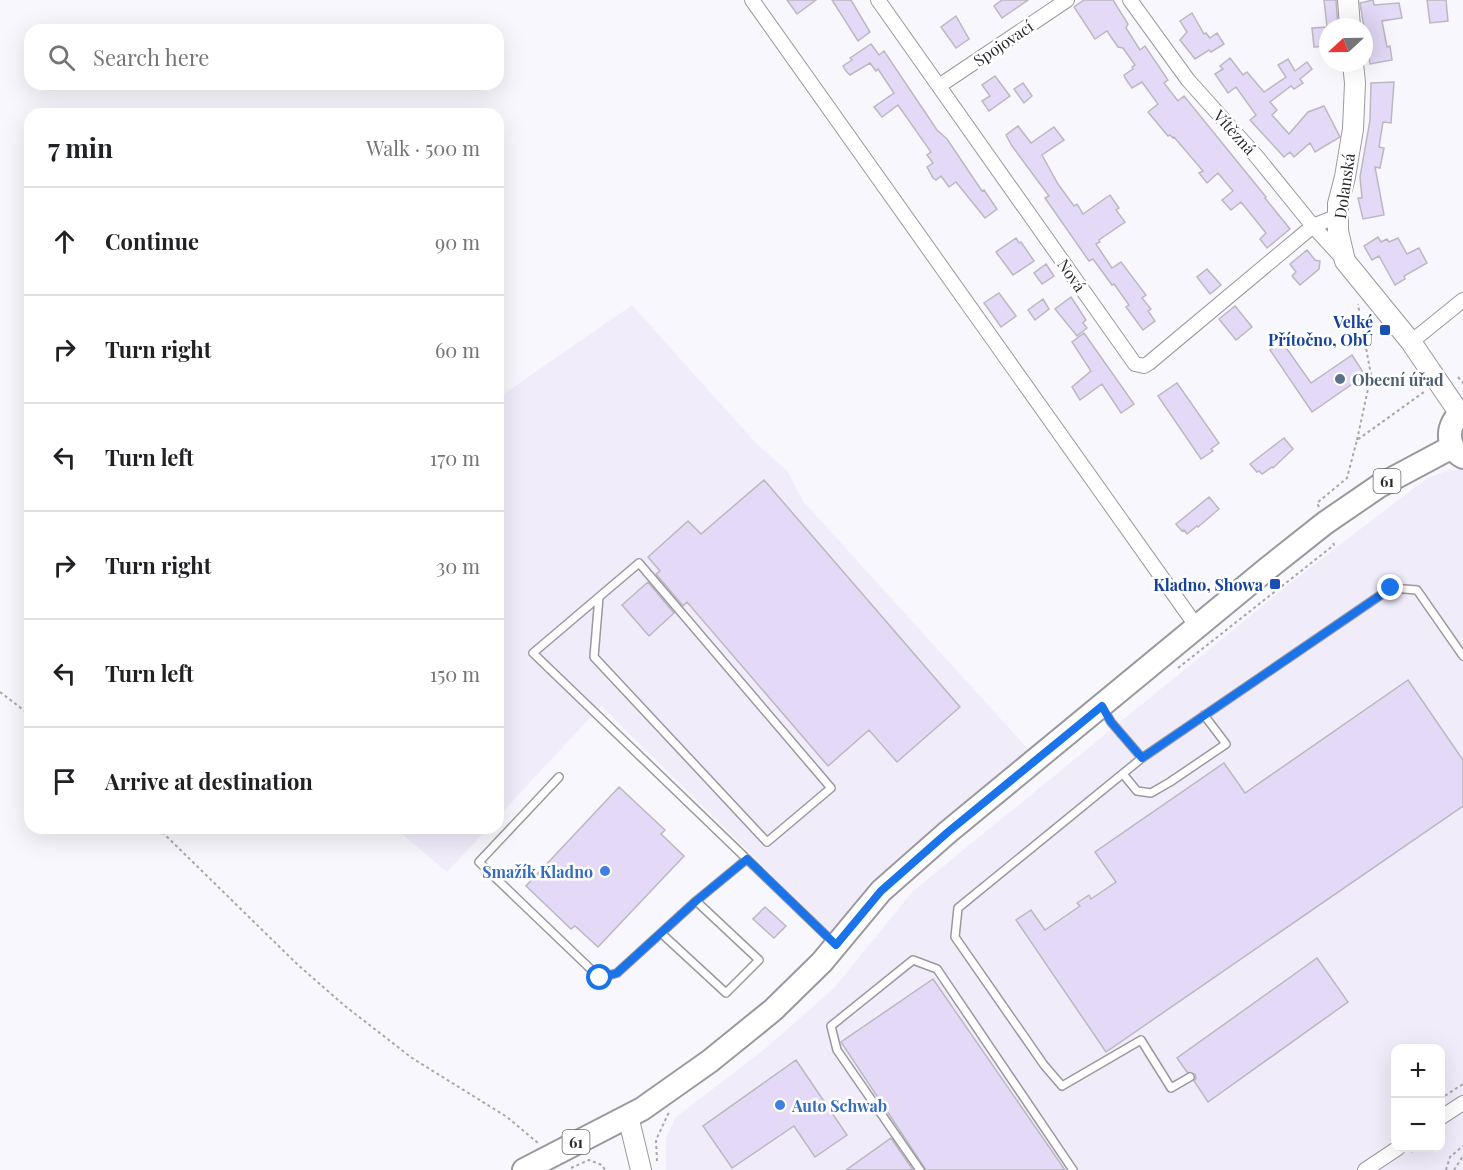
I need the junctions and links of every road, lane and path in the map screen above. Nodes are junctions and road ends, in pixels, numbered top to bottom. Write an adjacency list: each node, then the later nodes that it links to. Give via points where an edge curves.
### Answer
1 (752, 0): 23 (street)
2 (878, 0): 8 (street, Nová)
3 (1067, 0): 8 (street, Spojovací)
4 (1130, 0): 10 (street, Vítězná, via 1188,80)
5 (1348, 0): 6 (street)
6 (1349, 18)
7 (1354, 72): 9 (street, Dolanská, via 1353,129)
8 (939, 86): 10 (street, Nová, via 1135,364 1149,363)
9 (1338, 216): 10 (street); 11 (street, Dolanská)
10 (1313, 226): 11 (street, Vítězná)
11 (1345, 261): 14 (street, Dolanská)
12 (1357, 296): 19 (path, via 1371,375)
13 (1463, 300): 14 (street)
14 (1411, 342): 18 (street, Dolanská)
15 (1458, 377): 16 (path)
16 (1463, 383)
17 (1428, 388): 19 (path)
18 (1461, 413): 20 (main road, 61, via 1450,429)
19 (1357, 440): 21 (path, via 1347,478 1317,503)
20 (1458, 452): 21 (main road, 61, via 1379,486)
21 (1323, 517): 23 (main road, 61); 25 (path, via 1334,545)
22 (599, 597): 22 (lane, via 639,563 831,788 767,842 594,657); 34 (lane, via 533,653)
23 (1197, 627): 27 (main road, 61)
24 (1463, 656): 29 (lane, via 1416,590 1391,588)
25 (1172, 672)
26 (0, 692): 28 (path)
27 (1102, 706): 30 (lane); 37 (main road, 61, via 881,891)
28 (24, 710)
29 (1204, 715): 30 (lane); 31 (lane, via 1226,744 1151,793 1137,791)
30 (1142, 758): 31 (lane)
31 (1123, 774): 38 (lane, via 958,908 955,937 1062,1086 1141,1040 1171,1088)
32 (559, 777): 36 (lane, via 479,862 600,978 617,973)
33 (164, 834): 47 (path, via 321,986 412,1058 507,1117)
34 (747, 859): 35 (lane); 37 (lane)
35 (696, 901): 36 (lane); 36 (lane, via 759,960 726,993)
36 (661, 933)
37 (836, 945): 44 (main road, 61, via 773,1010 710,1061)
38 (1190, 1077)
39 (1463, 1084): 40 (path)
40 (1442, 1098)
41 (1463, 1103): 43 (street)
42 (669, 1112): 51 (path, via 656,1140)
43 (1445, 1115)
44 (628, 1116): 47 (main road, 61); 50 (street)
45 (1463, 1146): 55 (path, via 1450,1157)
46 (1392, 1152): 54 (street)
47 (551, 1155): 49 (main road, 61)
48 (1462, 1158): 56 (path)
49 (524, 1170)
50 (641, 1170)
51 (658, 1170)
52 (920, 1170): 53 (lane, via 837,1050 831,1026 913,960 937,969)
53 (1073, 1170)
54 (1365, 1170)
55 (1446, 1170)
56 (1454, 1170)

